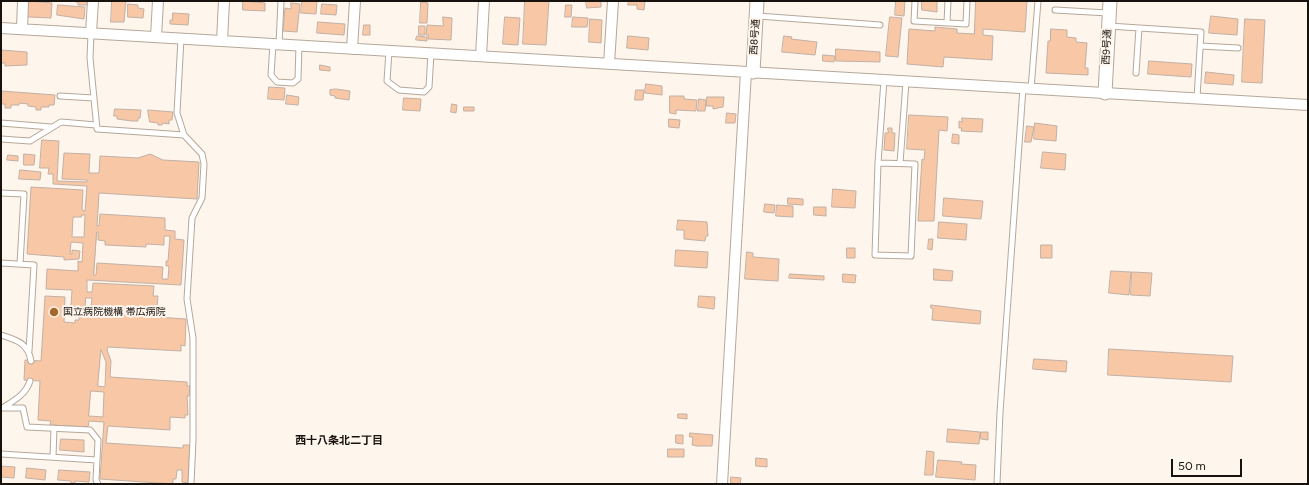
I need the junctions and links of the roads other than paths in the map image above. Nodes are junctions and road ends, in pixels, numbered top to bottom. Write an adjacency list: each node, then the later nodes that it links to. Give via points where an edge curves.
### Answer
1 (23, 1): 21 (street)
2 (93, 1): 22 (street)
3 (158, 1): 23 (street)
4 (224, 1): 25 (street)
5 (281, 1): 26 (lane)
6 (355, 1): 30 (street)
7 (484, 1): 33 (street)
8 (613, 1): 34 (street)
9 (757, 1): 16 (street, 西8号通)
10 (916, 1): 17 (lane, via 914,21)
11 (948, 1): 17 (lane)
12 (967, 1): 17 (lane, via 966,24)
13 (1038, 1): 39 (lane)
14 (1055, 10): 15 (lane)
15 (1109, 13): 20 (lane); 40 (street, 西9号通)
16 (756, 16): 18 (lane); 35 (street, 西8号通)
17 (947, 23)
18 (880, 25)
19 (1, 28): 21 (street)
20 (1139, 28): 28 (lane, via 1201,32); 36 (lane)
21 (22, 29): 22 (street)
22 (90, 33): 23 (street); 42 (lane)
23 (156, 37): 24 (street)
24 (182, 38): 25 (street); 48 (lane, via 177,113)
25 (222, 41): 26 (street)
26 (276, 44): 27 (street); 27 (lane, via 271,75 277,82 293,83 298,79)
27 (299, 46): 30 (street)
28 (1200, 46): 29 (lane); 43 (lane)
29 (1238, 48)
30 (352, 49): 31 (street)
31 (389, 51): 32 (street); 32 (lane, via 387,80 399,90 424,92 429,87)
32 (431, 53): 33 (street)
33 (481, 56): 34 (street)
34 (609, 64): 35 (street)
35 (750, 72): 37 (street); 66 (street)
36 (1136, 73)
37 (884, 80): 38 (street); 50 (lane)
38 (906, 82): 39 (street); 51 (lane)
39 (1027, 89): 40 (street); 67 (lane)
40 (1105, 93): 43 (street)
41 (60, 96): 42 (lane)
42 (94, 98): 46 (lane)
43 (1197, 98): 44 (street)
44 (1308, 105)
45 (1, 123): 47 (lane)
46 (96, 124): 47 (lane, via 61,122); 48 (lane, via 97,129)
47 (51, 127): 49 (lane, via 30,141)
48 (184, 135): 65 (lane, via 202,154 204,164 202,198 192,218 188,298 193,338)
49 (1, 139)
50 (878, 162): 51 (lane); 51 (lane, via 875,255 911,256 915,164)
51 (900, 163)
52 (1, 193): 54 (lane, via 24,194)
53 (1, 263): 54 (lane)
54 (20, 264): 56 (lane, via 34,266)
55 (1, 335): 56 (lane, via 23,344)
56 (29, 351): 57 (lane)
57 (31, 361)
58 (30, 381): 59 (lane, via 27,390)
59 (2, 408): 60 (lane, via 23,408 27,427)
60 (54, 428): 62 (lane); 63 (lane, via 90,430 98,440)
61 (1, 454): 62 (lane)
62 (53, 457): 63 (lane)
63 (97, 460): 64 (lane)
64 (98, 484)
65 (191, 484)
66 (722, 484)
67 (997, 484)

